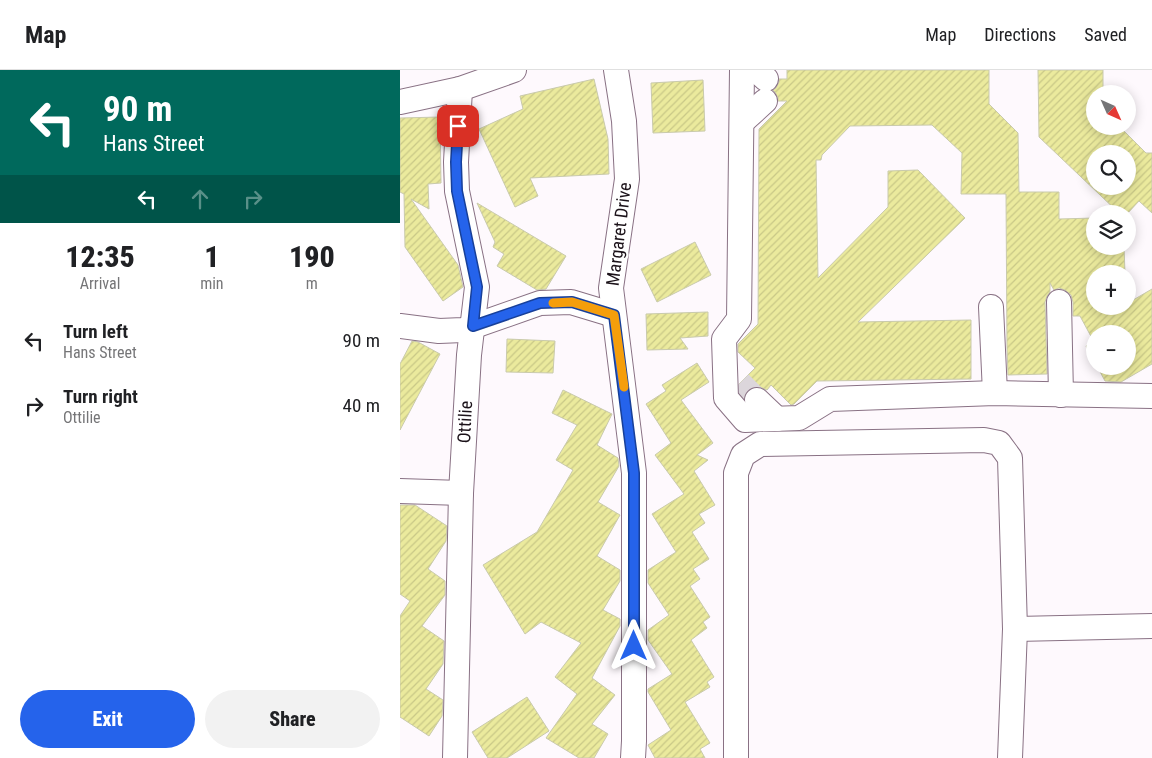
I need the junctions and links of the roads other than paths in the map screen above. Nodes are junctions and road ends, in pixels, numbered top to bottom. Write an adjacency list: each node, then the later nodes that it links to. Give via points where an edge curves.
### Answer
1 (514, 70): 5 (street)
2 (616, 70): 10 (street, Margaret Drive, via 624,121 627,179 611,288)
3 (742, 70): 7 (street)
4 (762, 84): 7 (street)
5 (460, 89): 6 (street); 12 (street, Ottilie, via 457,191 477,287)
6 (400, 102)
7 (742, 122): 17 (street, via 739,319 724,339 733,376 726,398 745,420)
8 (1059, 302): 14 (street)
9 (991, 307): 13 (street)
10 (614, 315): 12 (street, via 572,302 540,303); 23 (street, Margaret Drive, via 634,473)
11 (400, 326): 12 (street, via 439,331 463,330)
12 (473, 326): 19 (street, Ottilie)
13 (995, 393): 14 (street); 17 (street, via 830,399 799,418)
14 (1061, 395): 15 (street)
15 (1152, 396)
16 (757, 400): 17 (street)
17 (777, 419)
18 (400, 492): 19 (street)
19 (461, 492): 22 (street, Ottilie)
20 (1152, 626): 21 (street)
21 (1015, 629): 24 (street, via 1010,458 999,443 984,440 760,444 743,455 736,473); 25 (street)
22 (455, 758)
23 (633, 758)
24 (736, 758)
25 (1010, 758)

